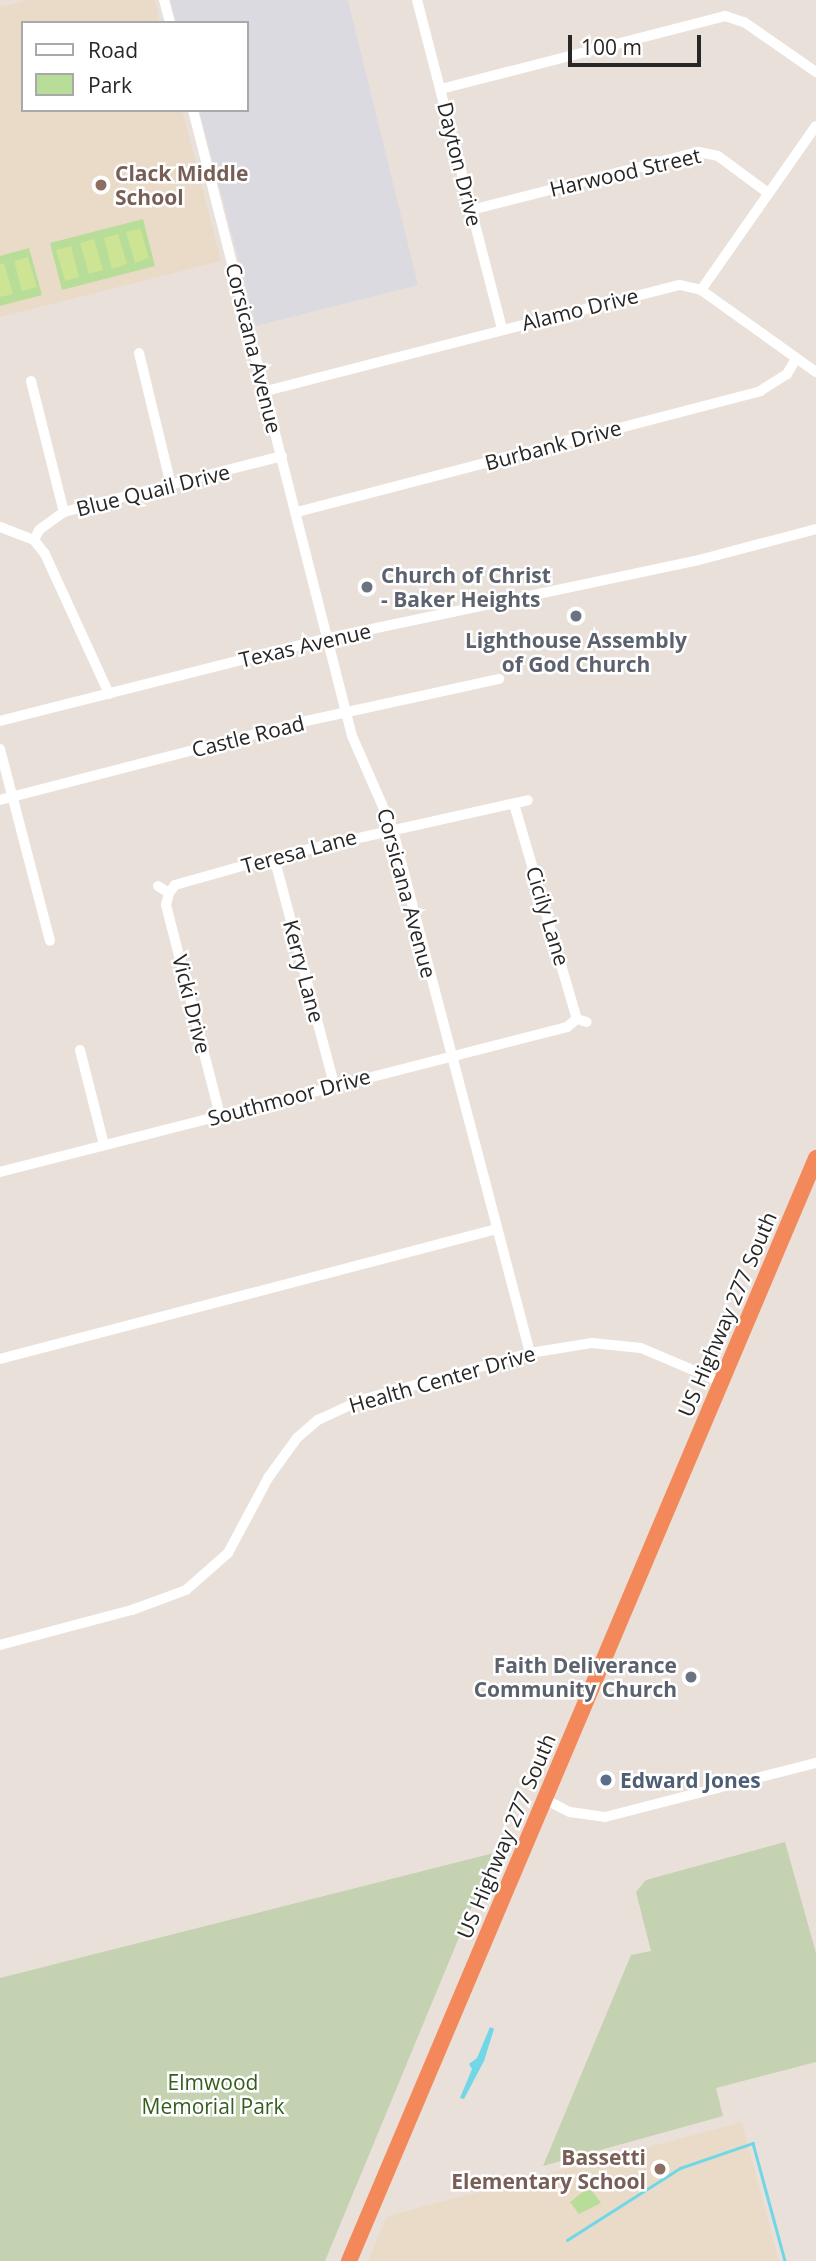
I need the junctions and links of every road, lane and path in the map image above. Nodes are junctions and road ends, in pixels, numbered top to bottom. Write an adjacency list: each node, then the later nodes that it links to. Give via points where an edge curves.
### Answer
1 (164, 0): 3 (street)
2 (417, 0): 5 (street, Dayton Drive)
3 (169, 21)
4 (816, 72): 5 (street, via 744,22 725,16)
5 (441, 89): 9 (street, Dayton Drive)
6 (194, 112): 16 (street, Corsicana Avenue)
7 (816, 125): 8 (street)
8 (768, 192): 9 (street, Harwood Street, via 718,156 699,152); 10 (street)
9 (471, 210): 11 (street, Dayton Drive)
10 (701, 289): 11 (street, Alamo Drive, via 680,285); 13 (street)
11 (502, 328): 16 (street, Alamo Drive)
12 (139, 353): 18 (street)
13 (796, 359): 14 (street); 20 (street, Burbank Drive, via 786,374 760,391)
14 (816, 372)
15 (31, 381): 19 (street)
16 (266, 391): 17 (street, Corsicana Avenue)
17 (282, 456): 18 (street, Blue Quail Drive); 20 (street, Corsicana Avenue)
18 (171, 485): 19 (street, Blue Quail Drive)
19 (64, 512): 23 (street, Blue Quail Drive, via 39,530)
20 (296, 512): 24 (street, Corsicana Avenue)
21 (0, 527): 23 (street)
22 (816, 529): 24 (street, Texas Avenue, via 695,561)
23 (34, 540): 26 (street, via 51,564 68,612 94,654)
24 (329, 638): 26 (street, Texas Avenue); 27 (street, Corsicana Avenue)
25 (499, 678): 27 (street, Castle Road)
26 (109, 694): 28 (street, Texas Avenue)
27 (346, 711): 30 (street, Castle Road); 34 (street, Corsicana Avenue, via 358,753)
28 (0, 721)
29 (0, 749): 30 (street)
30 (12, 797): 31 (street, Castle Road); 38 (street)
31 (0, 800)
32 (528, 800): 33 (street, Teresa Lane)
33 (514, 804): 34 (street, Teresa Lane); 39 (street, Cicily Lane)
34 (392, 827): 35 (street, Teresa Lane); 41 (street, Corsicana Avenue)
35 (274, 857): 37 (street, Teresa Lane, via 175,885); 42 (street, Kerry Lane)
36 (158, 886): 37 (street)
37 (169, 893): 43 (street, Vicki Drive, via 166,905)
38 (50, 941)
39 (582, 1021): 41 (street, Southmoor Drive)
40 (80, 1050): 44 (street)
41 (451, 1055): 42 (street, Southmoor Drive); 47 (street, Corsicana Avenue)
42 (334, 1084): 43 (street, Southmoor Drive)
43 (220, 1115): 44 (street, Southmoor Drive)
44 (104, 1145): 46 (street, Southmoor Drive)
45 (816, 1157): 50 (highway, US Highway 277 South)
46 (0, 1172)
47 (497, 1229): 48 (street, Corsicana Avenue); 49 (street)
48 (530, 1353): 50 (street, Health Center Drive, via 564,1346 618,1344 662,1355); 51 (street, Health Center Drive, via 396,1388 318,1420 281,1458 228,1553 186,1590 132,1610)
49 (0, 1359)
50 (721, 1381): 53 (highway, US Highway 277 South)
51 (0, 1645)
52 (816, 1762): 53 (street, via 605,1817 570,1812)
53 (544, 1799): 54 (highway, US Highway 277 South)
54 (349, 2261)

